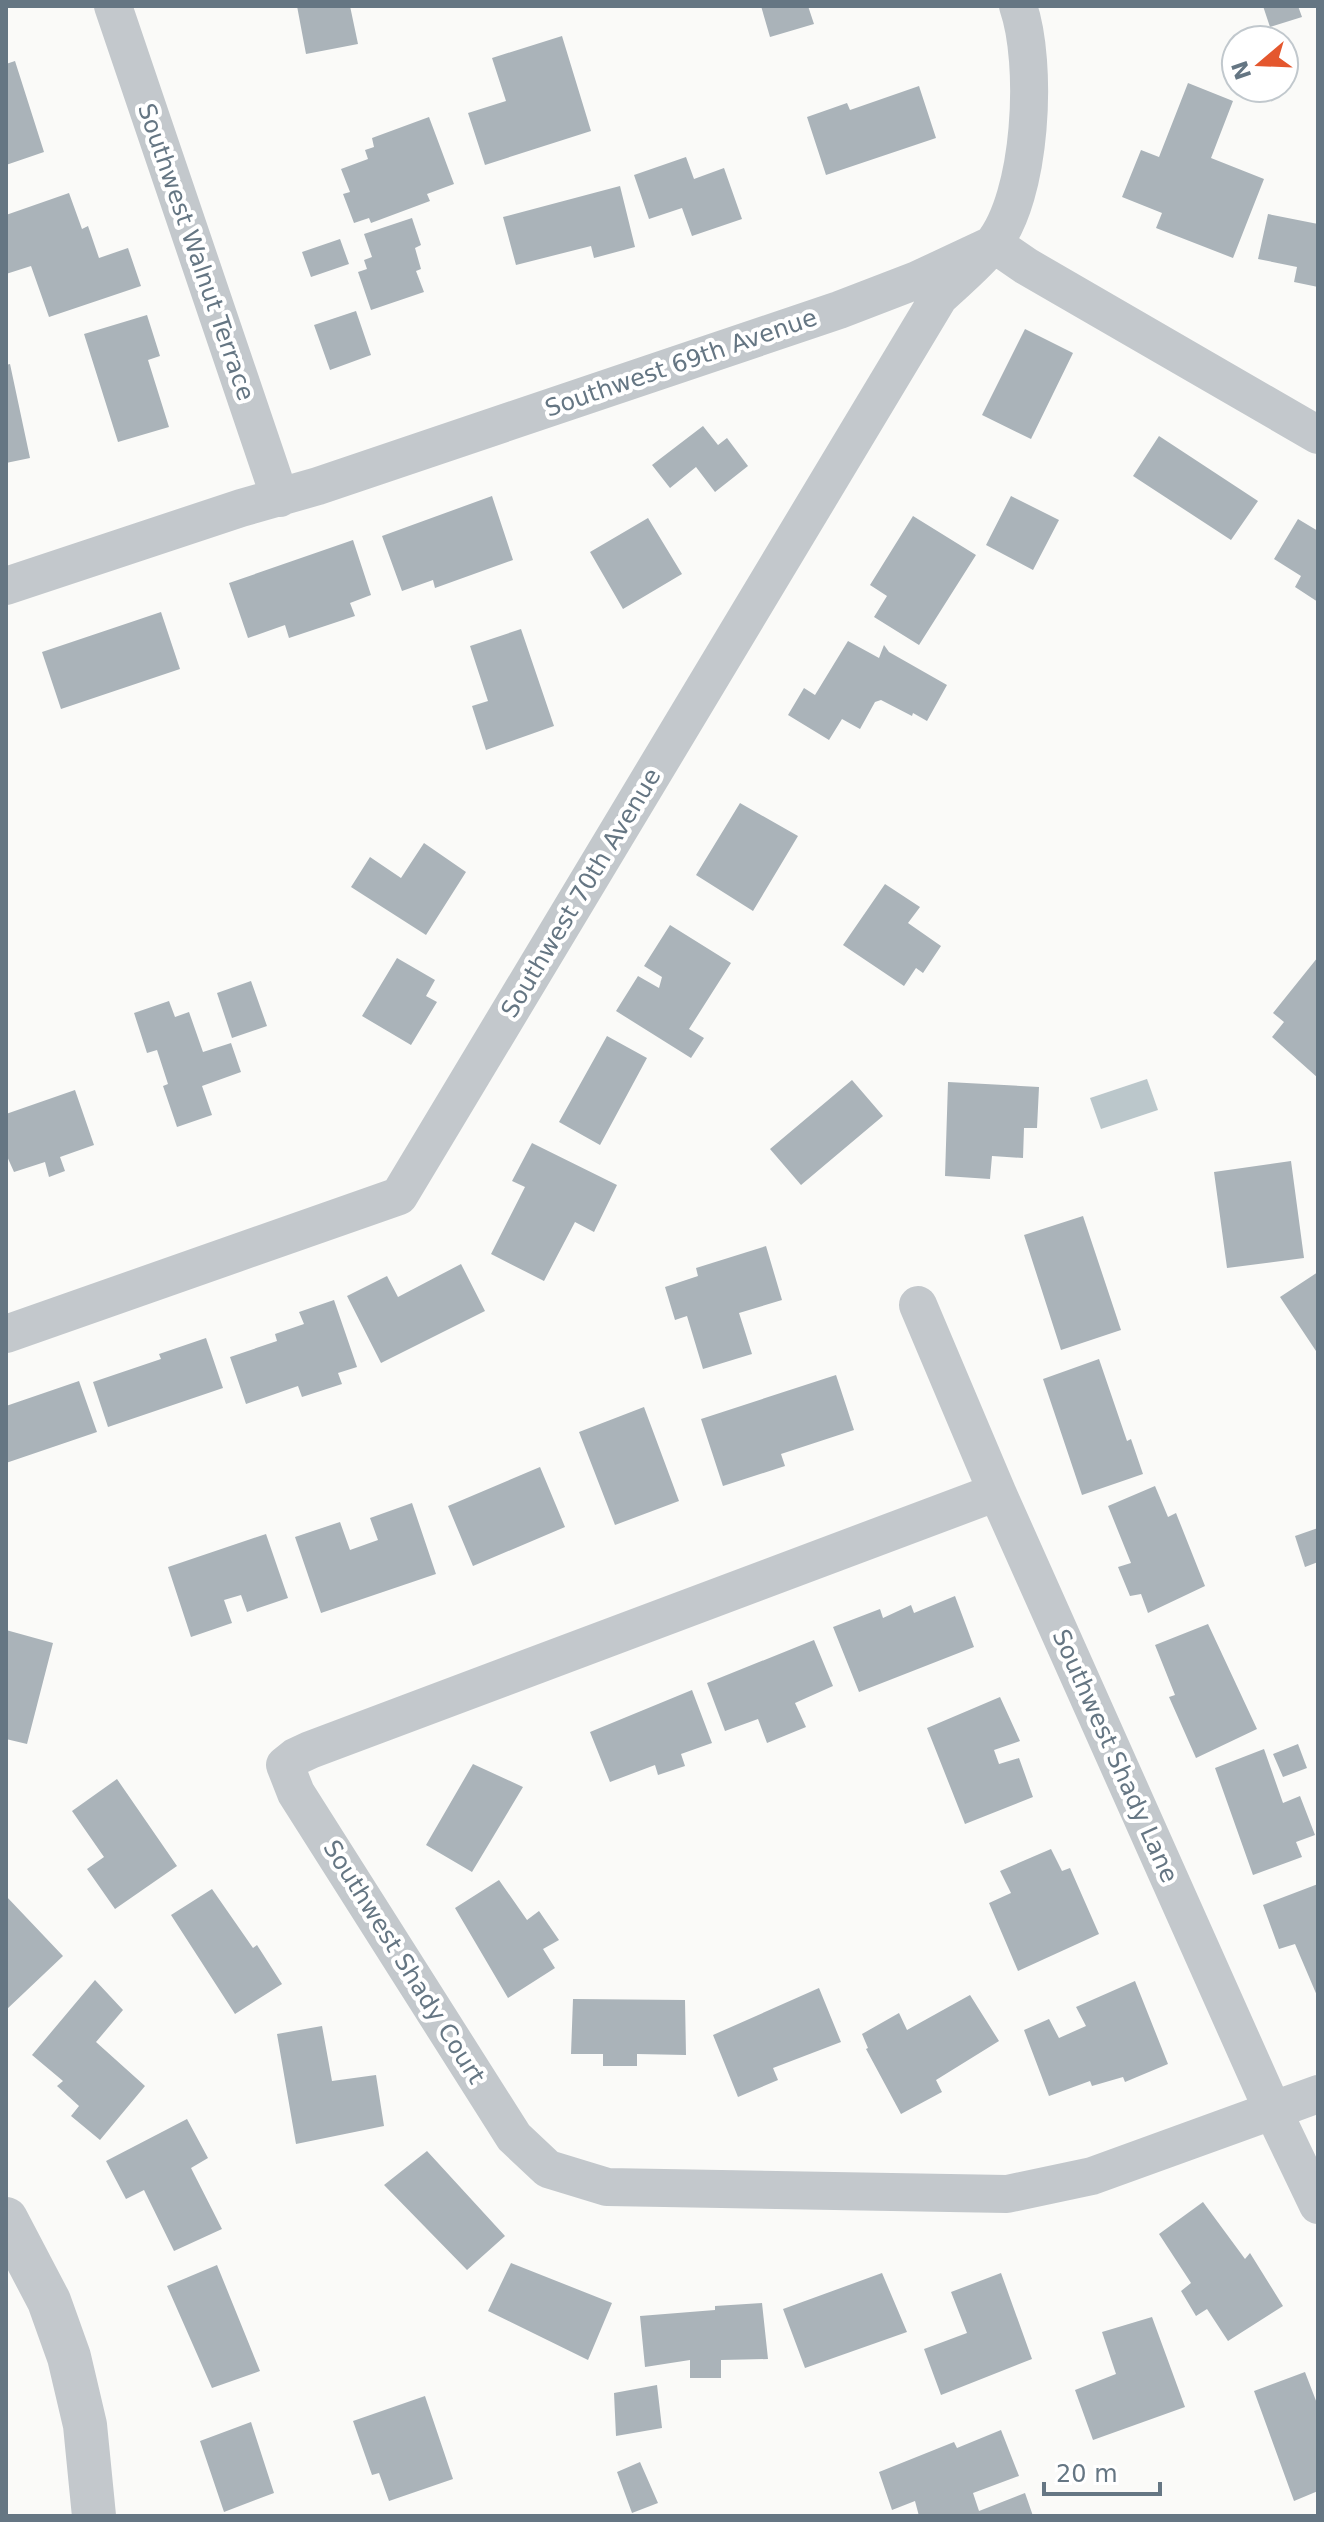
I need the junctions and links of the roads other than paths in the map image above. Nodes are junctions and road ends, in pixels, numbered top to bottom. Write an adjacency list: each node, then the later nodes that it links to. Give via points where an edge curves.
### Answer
1 (113, 6): 5 (street, Southwest Walnut Terrace)
2 (1018, 6): 3 (street, via 1029,83 1028,130 1017,188)
3 (994, 244): 4 (street); 5 (street, Southwest 69th Avenue, via 839,310); 8 (street, Southwest 70th Avenue, via 939,297 399,1196)
4 (1318, 435)
5 (280, 498): 6 (street, Southwest 69th Avenue)
6 (6, 586)
7 (918, 1305): 9 (street, Southwest Shady Lane)
8 (6, 1334)
9 (997, 1492): 11 (street, Southwest Shady Lane); 11 (street, Southwest Shady Court, via 310,1750 285,1765 288,1778 514,2137 548,2169 607,2187 1007,2194 1092,2176)
10 (1318, 2094): 11 (street)
11 (1273, 2111): 12 (street, Southwest Shady Lane)
12 (1318, 2205)
13 (6, 2219): 14 (street, via 49,2301 69,2357 85,2425)
14 (94, 2516)

